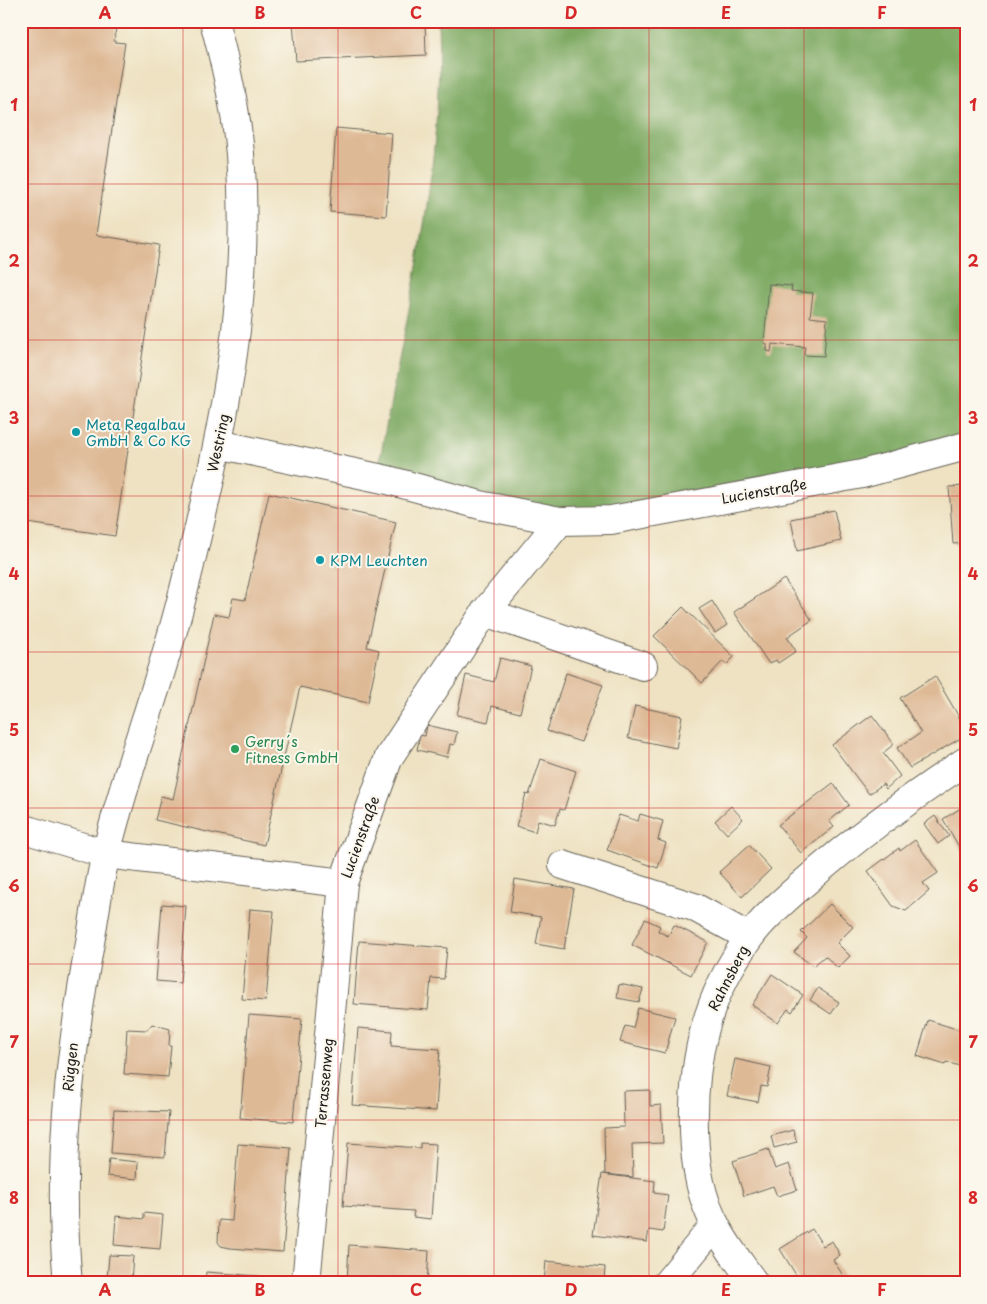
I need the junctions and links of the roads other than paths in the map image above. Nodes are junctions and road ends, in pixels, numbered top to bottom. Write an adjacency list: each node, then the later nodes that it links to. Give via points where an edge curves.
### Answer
1 (214, 21): 2 (street, Westring, via 230,81 236,120 243,222 236,342)
2 (218, 444): 4 (street, Lucienstraße); 9 (street, Westring, via 170,641)
3 (966, 446): 4 (street, Lucienstraße, via 862,474 611,520)
4 (560, 521): 5 (street, Lucienstraße)
5 (484, 612): 6 (street); 11 (street, Lucienstraße, via 389,757)
6 (643, 666)
7 (966, 761): 12 (street, Rahnsberg, via 824,865)
8 (21, 828): 9 (street, Lucienstraße)
9 (106, 854): 11 (street, Lucienstraße); 14 (street, Rüggen, via 68,1078 62,1203)
10 (563, 865): 12 (street, via 694,907)
11 (343, 883): 15 (street, Terrassenweg)
12 (750, 937): 13 (street, Rahnsberg, via 720,985 697,1056 694,1143 702,1192)
13 (715, 1225): 16 (street); 17 (street, Rahnsberg)
14 (68, 1283)
15 (306, 1283)
16 (667, 1283)
17 (754, 1283)

